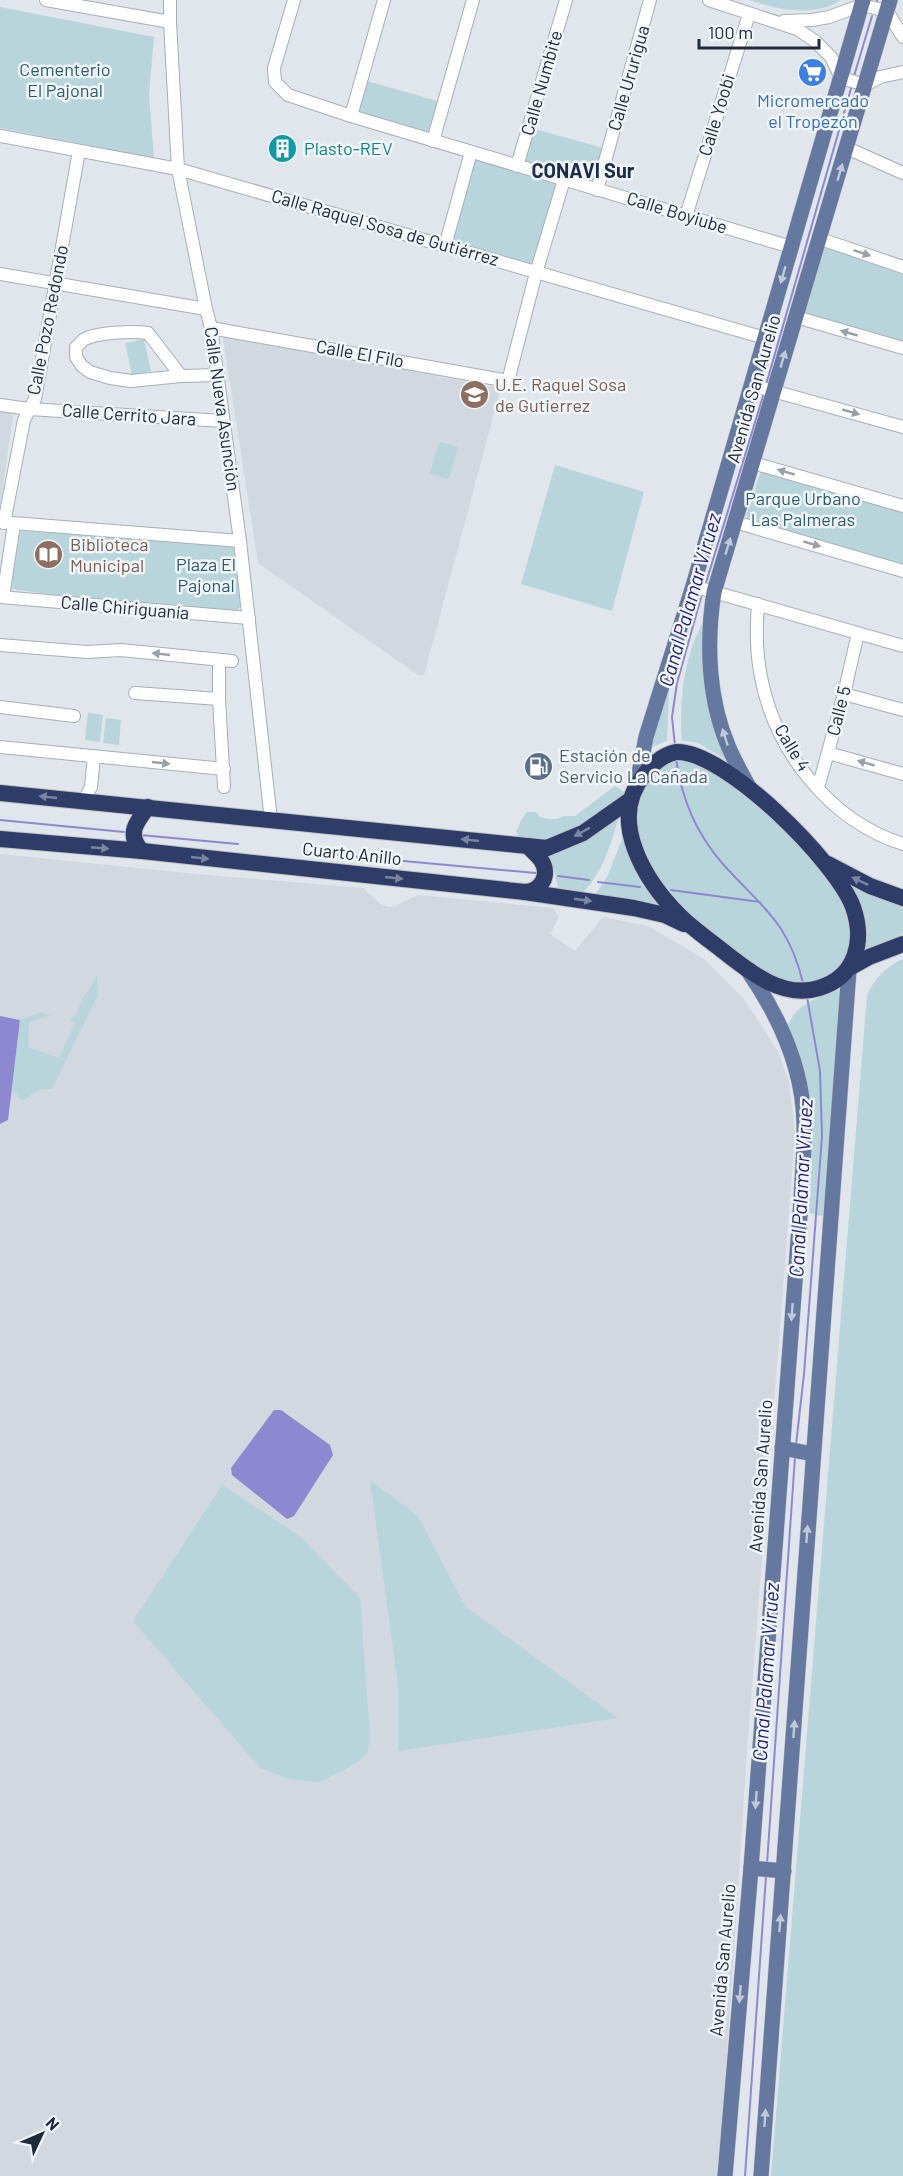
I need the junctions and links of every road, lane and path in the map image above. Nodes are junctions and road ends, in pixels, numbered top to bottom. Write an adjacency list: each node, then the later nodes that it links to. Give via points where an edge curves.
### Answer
1 (46, 0): 13 (street)
2 (170, 0): 13 (street, Calle Nueva Asunción)
3 (294, 0): 18 (street, Calle Boyiube, via 274,68 275,82 288,95)
4 (384, 0): 18 (street)
5 (472, 0): 20 (street)
6 (566, 0): 24 (street, Calle Numbite)
7 (650, 0): 28 (street, Calle Ururigua)
8 (709, 0): 11 (street)
9 (863, 3): 10 (street); 12 (street, via 829,17); 16 (main road, Avenida San Aurelio)
10 (887, 7): 14 (street); 17 (main road, Avenida San Aurelio)
11 (749, 14): 12 (street); 29 (street, Calle Yoobi)
12 (776, 21): 16 (street, via 815,40)
13 (170, 22): 25 (street, Calle Nueva Asunción)
14 (903, 37)
15 (903, 72): 17 (street)
16 (843, 78): 17 (street); 32 (main road, Avenida San Aurelio)
17 (864, 84): 21 (main road, Avenida San Aurelio)
18 (351, 116): 20 (street, Calle Boyiube)
19 (0, 136): 22 (street, Calle Raquel Sosa de Gutiérrez)
20 (433, 141): 23 (street, Calle Boyiube)
21 (847, 148): 26 (street); 30 (main road, Avenida San Aurelio, one-way to 21)
22 (79, 151): 25 (street, Calle Raquel Sosa de Gutiérrez); 36 (street, Calle Pozo Redondo)
23 (471, 152): 24 (street, Calle Boyiube); 31 (street)
24 (517, 166): 27 (street, Calle Boyiube)
25 (178, 169): 31 (street, Calle Raquel Sosa de Gutiérrez); 37 (street, Calle Nueva Asunción)
26 (903, 173)
27 (564, 180): 28 (street, Calle Boyiube); 34 (street)
28 (597, 190): 29 (street, Calle Boyiube)
29 (686, 216): 32 (street, Calle Boyiube)
30 (821, 239): 33 (street, one-way to 33); 38 (main road, Avenida San Aurelio)
31 (445, 246): 34 (street, Calle Raquel Sosa de Gutiérrez)
32 (791, 247): 40 (main road, Avenida San Aurelio, one-way to 40)
33 (903, 267)
34 (536, 273): 39 (street, Calle El Filo, via 508,381); 40 (street, Calle Raquel Sosa de Gutiérrez)
35 (0, 274): 36 (street)
36 (55, 283): 37 (street); 47 (street, Calle Pozo Redondo, via 35,399)
37 (206, 309): 39 (street, Calle Nueva Asunción)
38 (796, 317): 41 (street, one-way to 38); 45 (main road, Avenida San Aurelio, one-way to 38)
39 (211, 328): 42 (street, Calle Nueva Asunción)
40 (765, 338): 44 (main road, Avenida San Aurelio)
41 (903, 348)
42 (218, 375): 43 (street); 48 (street, Calle Nueva Asunción)
43 (181, 376): 43 (street, via 131,381 110,378 82,366 76,357 76,347 95,336 148,333)
44 (753, 385): 45 (street); 56 (main road, Avenida San Aurelio)
45 (772, 391): 49 (street, one-way to 49); 50 (main road, Avenida San Aurelio)
46 (0, 405): 47 (street, Calle Cerrito Jara)
47 (29, 409): 48 (street, Calle Cerrito Jara); 53 (street, Calle Pozo Redondo)
48 (223, 421): 54 (street, Calle Nueva Asunción)
49 (903, 427)
50 (753, 463): 51 (street, one-way to 50); 52 (main road, Avenida San Aurelio)
51 (903, 506)
52 (735, 522): 55 (street, one-way to 55); 56 (main road, Avenida San Aurelio, one-way to 52)
53 (6, 523): 54 (street); 57 (street, Calle Pozo Redondo)
54 (240, 541): 59 (street, Calle Nueva Asunción)
55 (903, 571)
56 (704, 590): 58 (street); 76 (main road, Avenida San Aurelio, via 646,737); 79 (main road, Avenida San Aurelio, one-way to 56, via 728,747 718,716)
57 (2, 597): 59 (street, Calle Chiriguanía)
58 (758, 604): 60 (street); 78 (street, Calle 4, via 757,654 768,703 788,748)
59 (249, 618): 85 (street, Calle Nueva Asunción)
60 (858, 633): 62 (street); 66 (street, Calle 5)
61 (0, 645): 63 (street, one-way to 61, via 121,650 87,652)
62 (903, 646)
63 (219, 660): 64 (street); 67 (street)
64 (232, 661)
65 (135, 693): 67 (street)
66 (844, 694): 69 (street); 72 (street, Calle 5)
67 (219, 699): 74 (street)
68 (0, 707): 70 (street)
69 (903, 710)
70 (74, 716)
71 (0, 747): 73 (street)
72 (828, 753): 75 (street, one-way to 72); 78 (street, Calle 5)
73 (98, 757): 74 (street, one-way to 74); 81 (street, via 91,787 84,800); 83 (street, via 99,787)
74 (224, 769): 77 (street)
75 (903, 774)
76 (637, 784): 79 (highway, via 655,763 676,752 690,753 720,768); 82 (highway)
77 (224, 787)
78 (818, 788): 87 (street, Calle 4, via 854,820)
79 (750, 789): 90 (highway)
80 (2, 793): 81 (highway, Cuarto Anillo, one-way to 80)
81 (78, 800): 83 (highway, Cuarto Anillo)
82 (630, 800): 88 (highway, Cuarto Anillo, one-way to 88, via 583,833 547,848); 93 (highway, via 628,823 641,862 665,899)
83 (110, 803): 84 (highway, Cuarto Anillo)
84 (148, 807): 85 (highway, Cuarto Anillo); 89 (highway, via 134,826 133,836)
85 (271, 820): 88 (highway, Cuarto Anillo, one-way to 85)
86 (0, 839): 89 (highway, Cuarto Anillo, one-way to 89)
87 (903, 844)
88 (528, 846): 91 (highway, via 541,859 545,873 539,887)
89 (142, 851): 91 (highway, Cuarto Anillo, one-way to 91)
90 (820, 858): 92 (highway, one-way to 90, via 870,886); 95 (highway, via 853,908 857,943)
91 (525, 892): 93 (highway, Cuarto Anillo, one-way to 93, via 634,908 665,915)
92 (903, 898)
93 (695, 929): 96 (highway)
94 (903, 944): 95 (highway)
95 (850, 969): 96 (highway, via 834,982 809,990 783,988); 98 (main road)
96 (748, 970): 97 (main road, Avenida San Aurelio, one-way to 97, via 782,1026 797,1072 804,1122)
97 (785, 1449): 98 (main road); 99 (main road, Avenida San Aurelio, one-way to 99)
98 (809, 1453): 100 (main road, one-way to 98)
99 (754, 1869): 100 (main road); 101 (main road, Avenida San Aurelio, one-way to 101)
100 (779, 1871): 102 (main road, one-way to 100)
101 (725, 2176)
102 (761, 2176)

